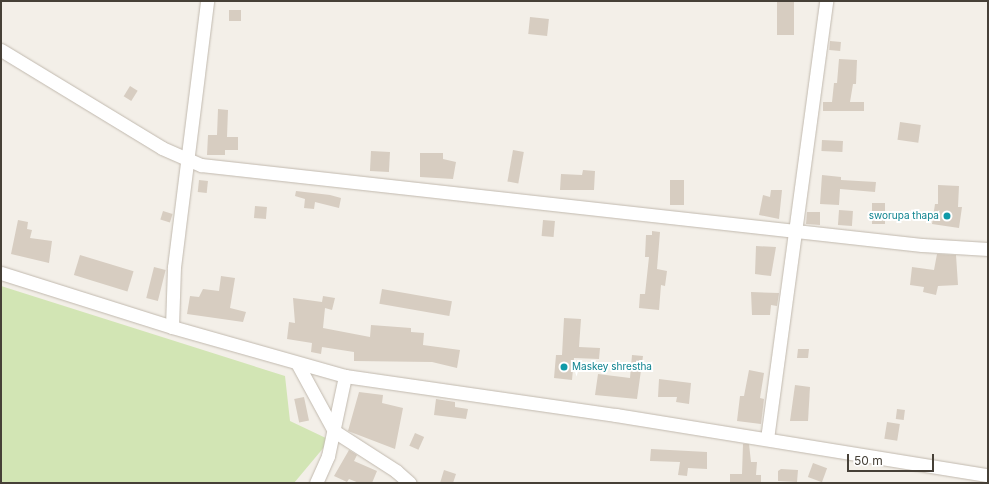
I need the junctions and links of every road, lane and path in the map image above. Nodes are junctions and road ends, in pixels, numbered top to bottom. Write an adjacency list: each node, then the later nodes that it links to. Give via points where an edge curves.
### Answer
1 (207, 1): 4 (street)
2 (826, 1): 5 (street)
3 (1, 50): 4 (street)
4 (186, 161): 5 (street, via 209,166); 8 (street, via 174,267)
5 (793, 230): 6 (street, via 922,245); 12 (street)
6 (988, 249)
7 (1, 273): 8 (street)
8 (172, 327): 9 (street)
9 (297, 363): 10 (street); 11 (street)
10 (345, 376): 11 (street); 12 (street)
11 (334, 431): 14 (street, via 328,456); 15 (street)
12 (766, 439): 13 (street)
13 (988, 475)
14 (316, 483)
15 (410, 483)

